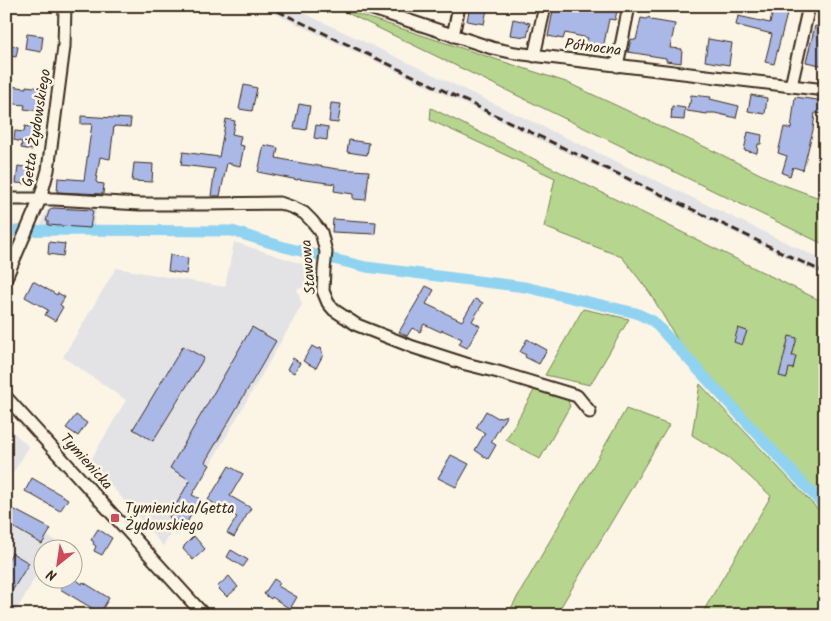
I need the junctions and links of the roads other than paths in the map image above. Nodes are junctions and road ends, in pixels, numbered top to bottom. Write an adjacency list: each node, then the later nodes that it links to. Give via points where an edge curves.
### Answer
1 (65, 6): 12 (street, Getta Żydowskiego, via 57,109)
2 (459, 6): 7 (street)
3 (545, 6): 8 (street)
4 (629, 6): 9 (street)
5 (809, 6): 10 (street)
6 (369, 7): 7 (street, Północna)
7 (453, 36): 8 (street, Północna)
8 (534, 56): 9 (street, Północna)
9 (617, 66): 10 (street, Północna)
10 (791, 86): 11 (street, Północna)
11 (825, 90)
12 (40, 199): 13 (street, Stawowa); 14 (street, Getta Żydowskiego); 16 (street, Stawowa, via 140,204 280,203 294,208 321,232 326,252 323,291 334,310 357,325 413,347 577,396)
13 (6, 200)
14 (6, 278)
15 (6, 396): 17 (street, Tymienicka)
16 (590, 412)
17 (204, 615)

